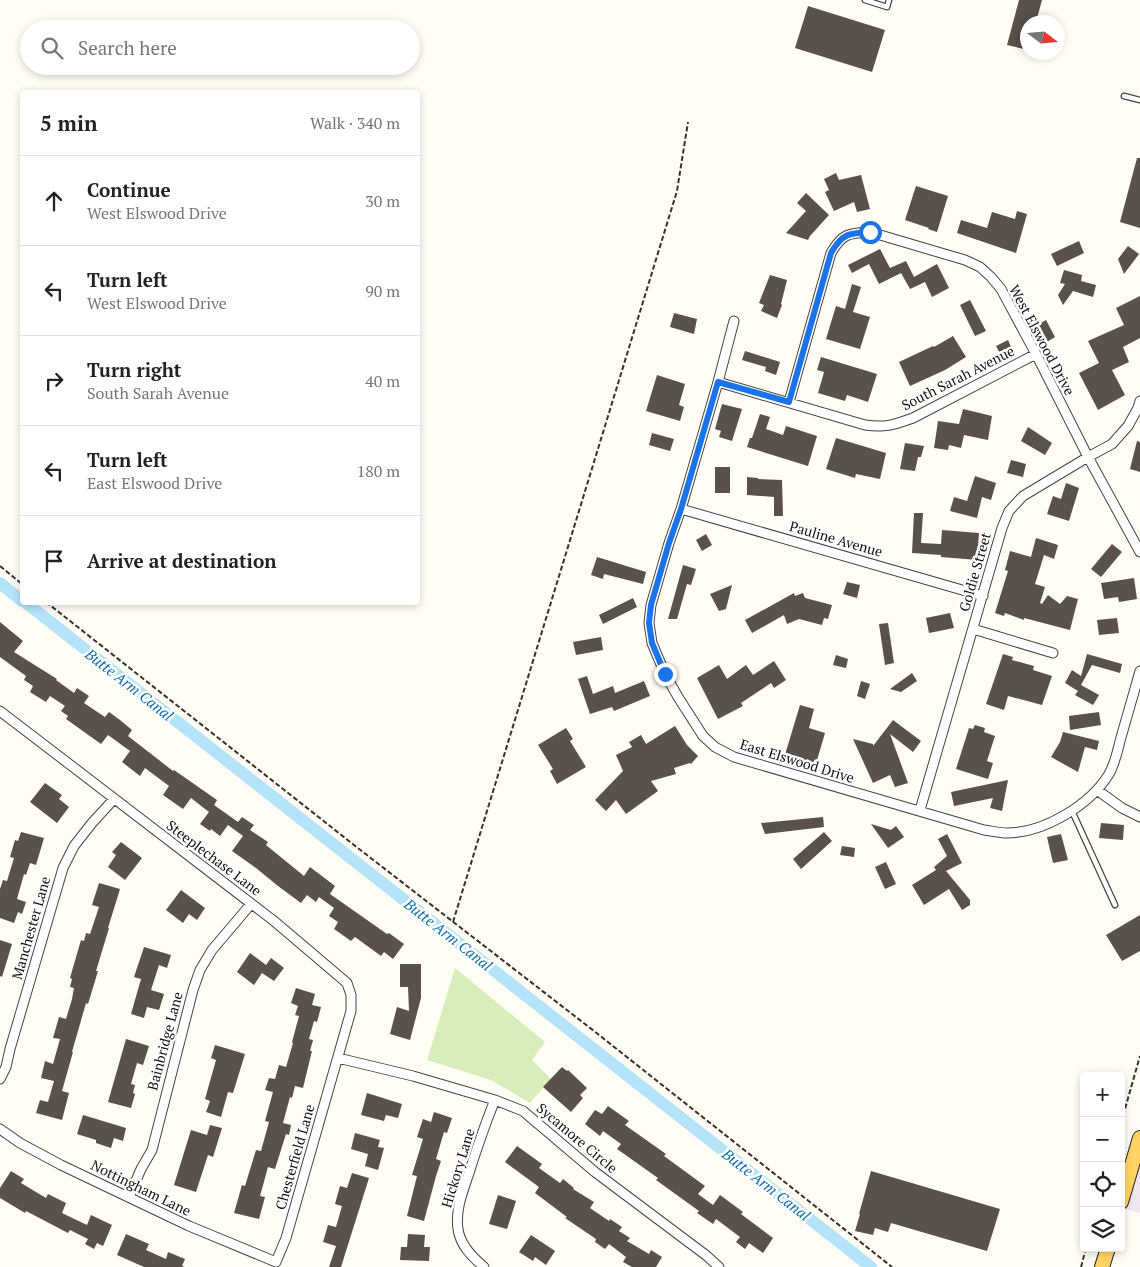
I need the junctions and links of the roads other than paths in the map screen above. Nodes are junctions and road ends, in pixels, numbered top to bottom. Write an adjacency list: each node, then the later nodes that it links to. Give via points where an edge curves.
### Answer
1 (865, 0): 2 (lane, via 887,7)
2 (889, 0)
3 (1124, 96): 4 (lane)
4 (1140, 100)
5 (734, 321): 7 (street, East Elswood Drive)
6 (1036, 354): 9 (street, South Sarah Avenue, via 913,418 881,427); 9 (street, West Elswood Drive, via 1001,290 980,267 870,232 854,232 839,240 831,253); 10 (street, West Elswood Drive)
7 (718, 382): 9 (street, South Sarah Avenue); 11 (street, East Elswood Drive)
8 (1140, 401): 10 (street, Goldie Street, via 1128,426 1112,444)
9 (789, 402)
10 (1088, 457): 12 (street, West Elswood Drive); 13 (street, Goldie Street, via 1023,496 1009,511)
11 (681, 509): 13 (street, Pauline Avenue); 20 (street, East Elswood Drive, via 651,605 649,623 652,643 665,674 703,736 715,748 734,758)
12 (1140, 552)
13 (983, 596): 14 (street, Goldie Street)
14 (973, 630): 15 (street); 20 (street, Goldie Street)
15 (1053, 652)
16 (1140, 672): 18 (street, East Elswood Drive, via 1115,759)
17 (0, 711): 19 (street, Steeplechase Lane)
18 (1097, 790): 21 (street, East Elswood Drive); 22 (street)
19 (114, 799): 23 (street, Steeplechase Lane); 26 (street, Manchester Lane, via 74,846 63,868)
20 (920, 810): 21 (street, East Elswood Drive, via 984,830 1006,833 1026,831)
21 (1072, 811): 24 (lane)
22 (1140, 817)
23 (251, 904): 25 (street, Steeplechase Lane, via 347,982 351,1011); 31 (street, Bainbridge Lane, via 212,950 200,970 152,1150)
24 (1115, 905)
25 (338, 1058): 27 (street, Sycamore Circle); 33 (street, Chesterfield Lane, via 286,1238)
26 (0, 1079)
27 (495, 1100): 34 (street, Hickory Lane, via 457,1215 458,1231 466,1248); 35 (street, Sycamore Circle, via 523,1111 595,1172)
28 (0, 1129): 31 (street, Nottingham Lane, via 20,1143)
29 (1140, 1138): 30 (main road)
30 (1125, 1189)
31 (128, 1197): 33 (street, Nottingham Lane)
32 (1107, 1252): 36 (main road)
33 (276, 1262)
34 (484, 1267)
35 (719, 1267)
36 (1102, 1267)

